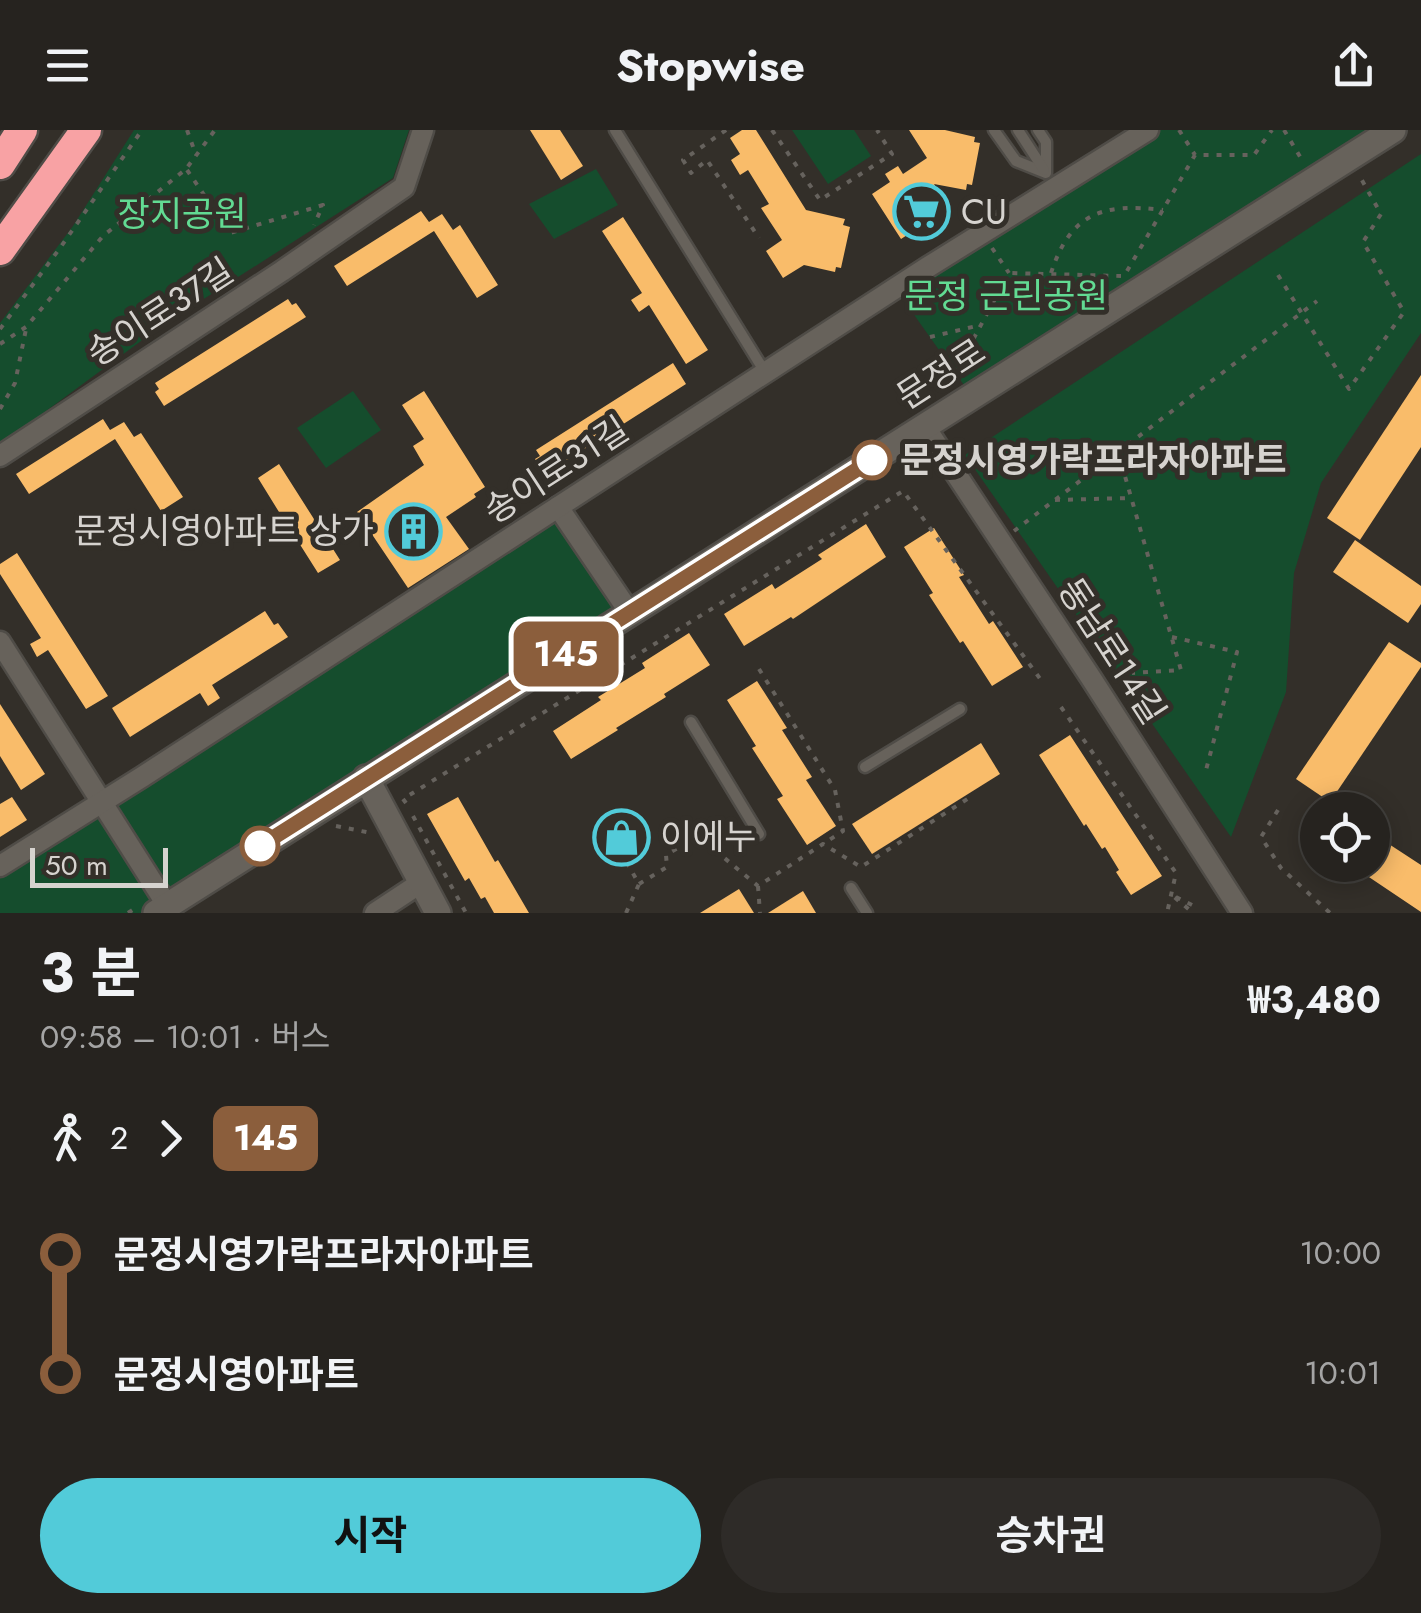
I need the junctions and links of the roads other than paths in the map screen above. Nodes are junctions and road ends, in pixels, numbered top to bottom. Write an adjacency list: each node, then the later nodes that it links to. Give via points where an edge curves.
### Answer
1 (22, 130): 10 (highway)
2 (86, 130): 12 (highway)
3 (422, 130): 15 (street, 송이로37길, via 404,187)
4 (615, 130): 13 (lane)
5 (994, 130): 11 (lane, via 1016,161)
6 (1018, 130): 11 (lane)
7 (1038, 130): 11 (lane)
8 (1148, 130): 11 (street, 송이로31길)
9 (1392, 130): 14 (street, 문정로)
10 (0, 164)
11 (1051, 180): 13 (street, 송이로31길, via 982,233)
12 (0, 250)
13 (765, 372): 16 (street, 송이로31길)
14 (925, 427): 17 (street, 문정로); 32 (street, 동남로14길)
15 (0, 456)
16 (558, 508): 17 (street); 23 (street, 송이로31길)
17 (630, 614): 22 (street, 문정로)
18 (0, 642): 23 (street)
19 (960, 709): 21 (lane)
20 (691, 722): 24 (lane)
21 (864, 766)
22 (366, 778): 26 (street); 28 (street, 문정로)
23 (102, 800): 25 (street, 송이로31길); 28 (street, 문정로)
24 (759, 834)
25 (0, 866)
26 (422, 882): 29 (street); 30 (street)
27 (851, 888): 31 (lane)
28 (161, 909)
29 (375, 913)
30 (438, 913)
31 (867, 913)
32 (1242, 913)

